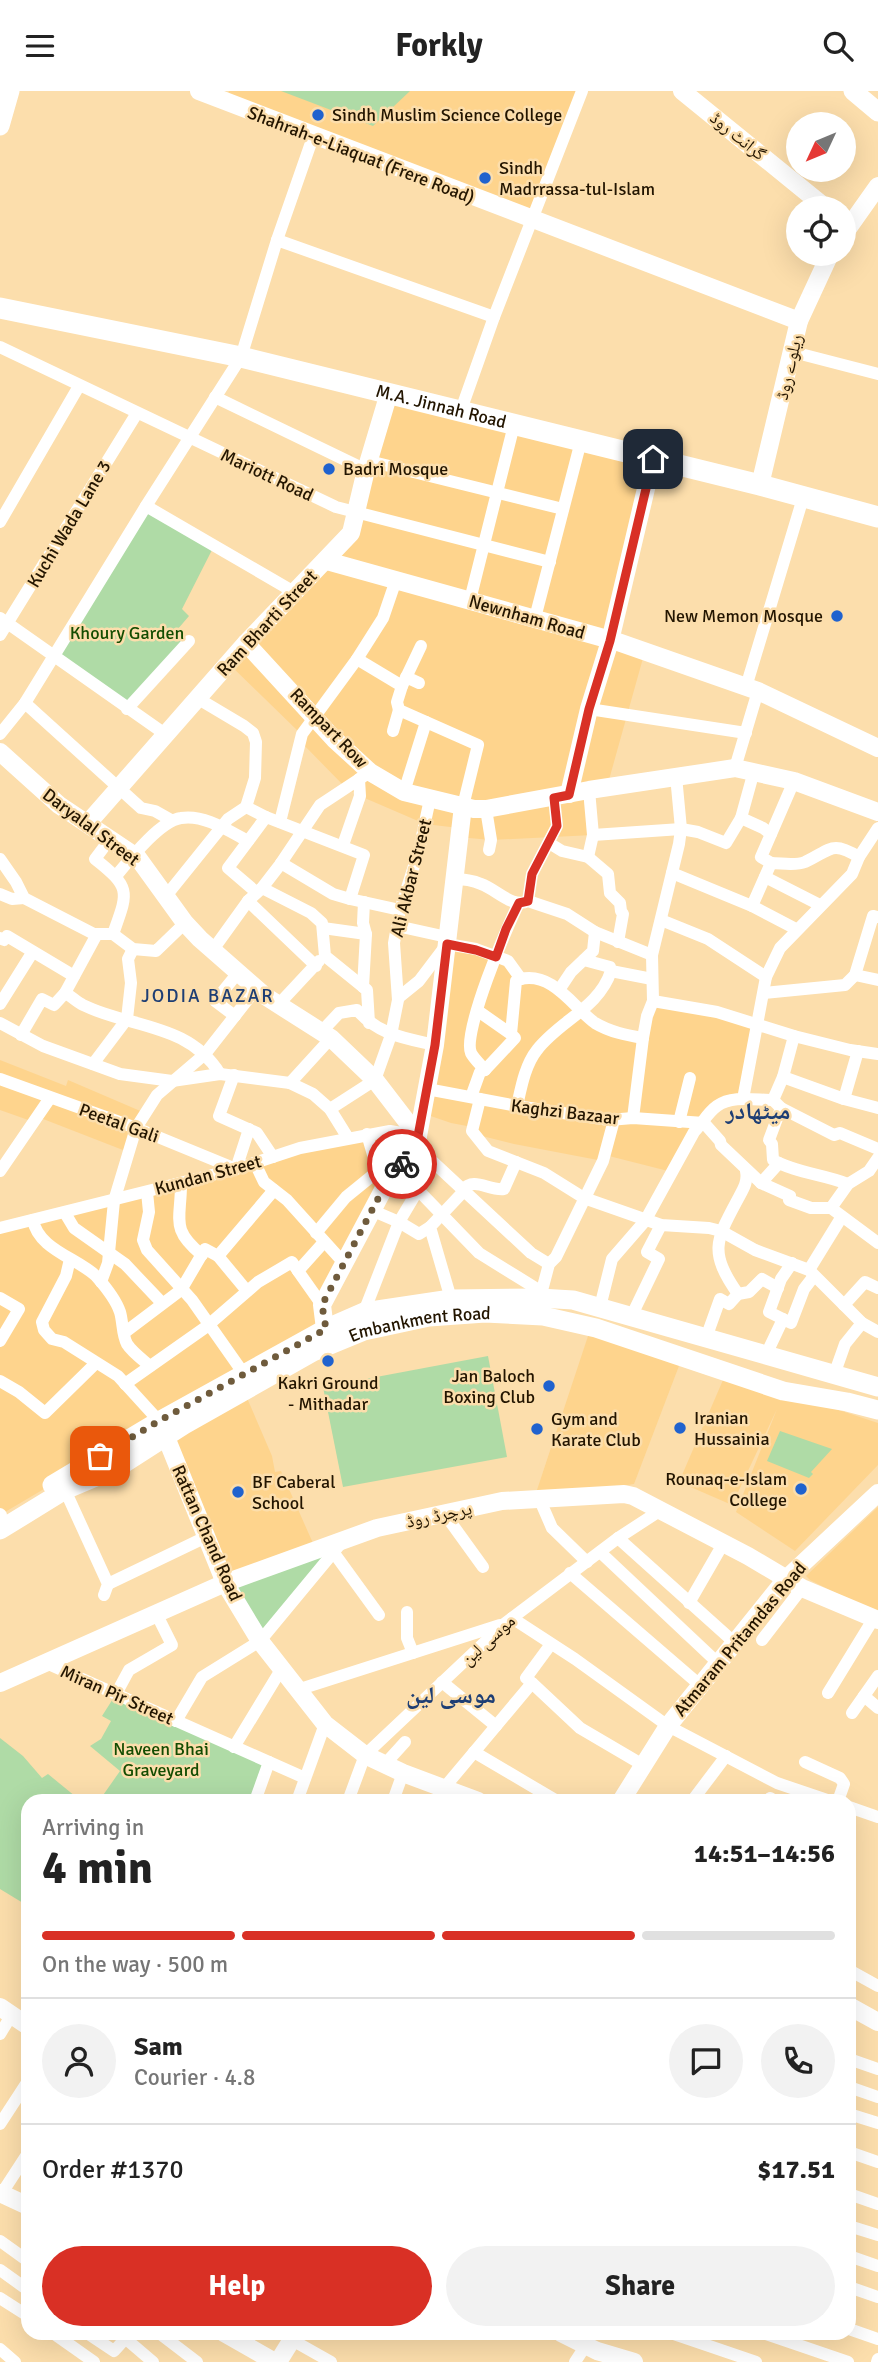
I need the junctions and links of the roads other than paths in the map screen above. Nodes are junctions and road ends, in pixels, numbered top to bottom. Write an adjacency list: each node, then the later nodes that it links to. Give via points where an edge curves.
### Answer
1 (10, 91): 9 (main road)
2 (199, 91): 10 (street, Shahrah-e-Liaquat (Frere Road))
3 (582, 91): 14 (street)
4 (682, 91): 12 (street, گرانٹ روڈ)
5 (853, 91): 8 (main road)
6 (869, 91): 7 (main road)
7 (878, 99)
8 (878, 112)
9 (0, 126)
10 (313, 137): 14 (street, Shahrah-e-Liaquat (Frere Road)); 15 (street)
11 (878, 186): 13 (street)
12 (811, 196)
13 (856, 214)
14 (531, 220): 18 (street); 19 (street, Shahrah-e-Liaquat (Frere Road))
15 (277, 240): 18 (street); 22 (street)
16 (824, 266): 19 (street, ریلوے روڈ)
17 (0, 308): 22 (highway, M.A. Jinnah Road)
18 (494, 317): 27 (street)
19 (799, 321): 21 (street, ریلوے روڈ)
20 (0, 347): 24 (street, Mariott Road)
21 (793, 352): 23 (street); 34 (street, ریلوے روڈ)
22 (241, 357): 25 (highway, M.A. Jinnah Road); 26 (street)
23 (878, 374)
24 (79, 386): 28 (street, Mariott Road); 41 (street)
25 (390, 393): 27 (highway, M.A. Jinnah Road); 33 (street, Ram Bharti Street)
26 (215, 397): 30 (street); 33 (street)
27 (461, 410): 29 (highway, M.A. Jinnah Road)
28 (137, 413): 30 (street, Mariott Road); 49 (street, Kuchi Wada Lane 3)
29 (514, 425): 31 (highway, M.A. Jinnah Road); 35 (street)
30 (189, 438): 37 (street); 39 (street, Mariott Road)
31 (581, 441): 32 (highway, M.A. Jinnah Road); 38 (street)
32 (653, 459): 34 (highway, M.A. Jinnah Road); 52 (street)
33 (368, 465): 35 (street); 39 (street, Ram Bharti Street)
34 (760, 485): 36 (highway, M.A. Jinnah Road)
35 (497, 493): 38 (street); 42 (street)
36 (803, 498): 40 (highway, M.A. Jinnah Road); 59 (street)
37 (146, 506): 46 (street); 55 (street)
38 (563, 509): 44 (street)
39 (356, 513): 42 (street, Mariott Road); 43 (street, Ram Bharti Street, via 351,533)
40 (878, 517)
41 (0, 522)
42 (484, 546): 44 (street, Mariott Road); 47 (street)
43 (327, 561): 45 (street, Newnham Road); 46 (street, Ram Bharti Street)
44 (550, 562): 48 (street)
45 (396, 580): 47 (street, Newnham Road); 56 (street, via 383,618)
46 (294, 592): 53 (street, Ram Bharti Street)
47 (470, 600): 48 (street, Newnham Road)
48 (535, 618): 52 (street, Newnham Road)
49 (4, 621): 50 (street, Kuchi Wada Lane 3); 55 (street)
50 (0, 635)
51 (188, 641): 62 (street)
52 (610, 641): 59 (street, Newnham Road); 63 (street)
53 (246, 643): 60 (street, Ram Bharti Street); 65 (street, Rampart Row)
54 (421, 646): 57 (street)
55 (53, 657): 61 (street); 62 (street)
56 (357, 659): 57 (street); 65 (street)
57 (404, 681): 58 (street); 64 (street, via 397,702)
58 (419, 683)
59 (752, 689): 68 (street); 71 (street, Newnham Road)
60 (197, 698): 70 (street, Ram Bharti Street); 84 (street, via 253,733 255,778)
61 (25, 703): 69 (street); 78 (street)
62 (127, 709): 70 (street)
63 (589, 709): 68 (street); 81 (street)
64 (400, 710): 66 (street); 67 (street)
65 (316, 716): 75 (street, Rampart Row); 90 (street, via 302,734)
66 (426, 722): 80 (street); 83 (street, via 478,745)
67 (393, 731)
68 (746, 733): 73 (street)
69 (0, 734)
70 (165, 734): 78 (street, Ram Bharti Street)
71 (878, 748)
72 (2, 760): 91 (street, Daryalal Street)
73 (735, 768): 74 (street, Rampart Row); 76 (street, Rampart Row)
74 (754, 771): 77 (street, Rampart Row); 88 (street)
75 (365, 775): 80 (street, Rampart Row); 95 (street, via 325,799); 101 (street)
76 (676, 776): 79 (street, Rampart Row); 94 (street)
77 (794, 781): 86 (street, Rampart Row); 96 (street)
78 (118, 788): 89 (street, via 141,808); 91 (street, Ram Bharti Street)
79 (589, 790): 81 (street, Rampart Row); 97 (street)
80 (404, 792): 82 (street, Rampart Row)
81 (562, 796): 85 (street, Rampart Row); 100 (street)
82 (430, 799): 83 (street, Rampart Row); 122 (street, Ali Akbar Street)
83 (463, 806): 85 (street, Rampart Row); 112 (street)
84 (246, 807): 87 (street); 92 (street)
85 (486, 809): 102 (street)
86 (878, 812)
87 (266, 817): 90 (street); 99 (street)
88 (741, 818): 94 (street, via 726,843); 96 (street)
89 (172, 820): 92 (street, via 193,818); 103 (street)
90 (280, 822): 95 (street)
91 (88, 823): 98 (street, Daryalal Street)
92 (222, 827): 99 (street); 115 (street)
93 (878, 828): 105 (street)
94 (681, 829): 97 (street); 109 (street)
95 (301, 831): 101 (street); 107 (street)
96 (771, 834): 108 (street, via 761,857)
97 (593, 835): 104 (street)
98 (110, 839): 103 (street, Daryalal Street); 110 (street, via 95,859)
99 (248, 841): 113 (street, via 228,868)
100 (549, 843): 104 (street); 119 (street, via 532,874)
101 (343, 845): 117 (street, via 364,855)
102 (489, 851)
103 (134, 855): 110 (street); 115 (street, Daryalal Street)
104 (588, 857): 135 (street, via 608,874 610,893 620,902 623,915)
105 (859, 857): 108 (street, via 835,846 805,862); 120 (street, via 852,874)
106 (0, 859): 116 (street)
107 (281, 863): 113 (street); 117 (street)
108 (771, 863): 111 (street)
109 (672, 873): 121 (street); 124 (street)
110 (116, 876): 131 (street, via 125,900)
111 (765, 877): 120 (street); 121 (street)
112 (453, 879): 119 (street, via 467,879); 134 (street)
113 (256, 893): 127 (street, via 311,912); 138 (street); 143 (street)
114 (0, 894): 116 (street)
115 (166, 896): 125 (street, Daryalal Street)
116 (24, 898): 130 (street)
117 (350, 899): 118 (street)
118 (364, 902): 122 (street); 132 (street)
119 (524, 902): 129 (street, via 567,914); 141 (street, via 506,929)
120 (820, 905): 128 (street)
121 (752, 906): 128 (street)
122 (400, 910): 126 (street, Ali Akbar Street)
123 (878, 917): 136 (street, via 873,916)
124 (661, 920): 140 (street); 148 (street, via 708,939)
125 (185, 923): 137 (street, via 156,951); 138 (street, Daryalal Street)
126 (397, 926): 134 (street); 157 (street, Ali Akbar Street)
127 (323, 928): 132 (street); 143 (street)
128 (796, 929): 148 (street)
129 (595, 932): 135 (street); 142 (street, via 593,951)
130 (97, 934): 131 (street); 147 (street)
131 (113, 934): 137 (street)
132 (366, 935): 152 (street)
133 (0, 938): 139 (street, via 15,939)
134 (447, 941): 141 (street); 157 (street, via 419,981); 174 (street)
135 (618, 942): 140 (street)
136 (872, 944): 146 (street)
137 (133, 949): 164 (street, via 128,958)
138 (212, 951): 145 (street, Daryalal Street)
139 (32, 953): 147 (street); 159 (street)
140 (652, 955): 150 (street)
141 (496, 957): 149 (street, via 508,961); 162 (street)
142 (584, 960): 144 (street); 154 (street)
143 (320, 961): 152 (street); 160 (street)
144 (611, 971): 150 (street); 161 (street, via 601,991)
145 (237, 974): 153 (street, Daryalal Street); 163 (street, via 215,1001)
146 (855, 975): 151 (street); 156 (street, via 845,985)
147 (74, 976): 155 (street)
148 (766, 977): 156 (street)
149 (521, 979): 154 (street); 171 (street, via 516,981)
150 (652, 979): 158 (street)
151 (878, 980)
152 (363, 987): 166 (street)
153 (256, 989): 160 (street, Daryalal Street); 163 (street)
154 (559, 989): 161 (street)
155 (65, 993): 164 (street, via 84,1005); 168 (street, via 54,1005 42,999)
156 (764, 993): 167 (street)
157 (398, 998): 170 (street, Ali Akbar Street)
158 (653, 1001): 167 (street, via 717,1012); 173 (street)
159 (0, 1004)
160 (278, 1005): 169 (street, Daryalal Street)
161 (580, 1010): 173 (street, via 613,1033); 175 (street)
162 (478, 1011): 171 (street); 180 (street, via 470,1052)
163 (235, 1016): 177 (street)
164 (127, 1019): 177 (street, via 159,1029); 179 (street)
165 (0, 1023): 168 (street)
166 (369, 1023): 169 (street, via 357,1010 339,1013); 170 (street)
167 (758, 1027): 172 (street); 192 (street)
168 (21, 1034): 179 (street)
169 (326, 1035): 186 (street, Daryalal Street); 188 (street)
170 (391, 1035): 174 (street); 186 (street, Ali Akbar Street)
171 (513, 1036): 175 (street); 180 (street)
172 (794, 1036): 176 (street); 183 (street)
173 (643, 1038): 199 (street)
174 (435, 1045): 189 (street)
175 (536, 1051): 195 (street)
176 (858, 1051): 178 (street); 193 (street)
177 (205, 1054): 181 (street); 187 (street)
178 (878, 1054)
179 (93, 1064): 187 (street, via 120,1074)
180 (485, 1070): 191 (street, via 480,1072)
181 (220, 1074): 182 (street); 187 (street)
182 (234, 1075): 188 (street); 203 (street, via 219,1117)
183 (783, 1077): 193 (street); 194 (street)
184 (690, 1078): 202 (street)
185 (0, 1079): 190 (street, Peetal Gali)
186 (375, 1080): 197 (street); 207 (street, Daryalal Street)
187 (172, 1081): 204 (street)
188 (290, 1083): 197 (street)
189 (427, 1089): 191 (street, Kaghzi Bazaar); 207 (street)
190 (50, 1098): 204 (street, Peetal Gali); 216 (street)
191 (475, 1098): 195 (street, Kaghzi Bazaar); 211 (street, via 472,1131 488,1151)
192 (743, 1099): 194 (street); 200 (street, via 718,1105)
193 (845, 1099): 196 (street)
194 (777, 1104): 208 (street, via 834,1135 840,1133); 214 (street, via 769,1140 773,1160)
195 (517, 1106): 201 (street, Kaghzi Bazaar)
196 (878, 1108)
197 (330, 1109): 206 (street)
198 (245, 1112): 203 (street)
199 (634, 1118): 201 (street, Kaghzi Bazaar); 202 (street, Kaghzi Bazaar)
200 (706, 1119): 202 (street, Kaghzi Bazaar); 217 (street, via 721,1145); 235 (street, via 694,1132)
201 (614, 1120): 227 (street, via 603,1161)
202 (679, 1122)
203 (244, 1127): 209 (street, via 257,1133); 215 (street)
204 (136, 1128): 215 (street, Peetal Gali); 228 (street)
205 (367, 1134): 206 (street, Kundan Street); 207 (street, Kundan Street, via 390,1131); 219 (street)
206 (348, 1138): 209 (street, Kundan Street)
207 (418, 1142): 213 (street, Daryalal Street); 219 (street, via 391,1174)
208 (878, 1149)
209 (273, 1157): 212 (street, Kundan Street)
210 (878, 1158): 218 (street)
211 (516, 1162): 225 (street, via 504,1189 475,1183); 227 (street)
212 (255, 1163): 215 (street, Kundan Street); 223 (street, via 264,1182)
213 (433, 1163): 224 (street); 225 (street, Daryalal Street)
214 (779, 1163): 220 (street); 222 (street)
215 (236, 1169): 221 (street, Kundan Street)
216 (0, 1171)
217 (746, 1171): 220 (street); 240 (street, via 743,1189)
218 (874, 1175): 222 (street)
219 (383, 1176): 230 (street); 241 (street, via 346,1197)
220 (761, 1183): 229 (street, via 797,1204)
221 (181, 1184): 226 (street, Kundan Street); 244 (street, via 178,1226 185,1242)
222 (848, 1184): 229 (street)
223 (274, 1190): 241 (street); 245 (street)
224 (418, 1190): 232 (street); 236 (street)
225 (463, 1191): 232 (street); 249 (street, Daryalal Street, via 531,1253)
226 (147, 1192): 228 (street, Kundan Street); 256 (street, via 149,1212 143,1240)
227 (584, 1198): 235 (street); 249 (street)
228 (114, 1201): 231 (street, Kundan Street); 243 (street)
229 (831, 1208): 233 (street)
230 (371, 1210): 236 (street); 247 (street)
231 (65, 1213): 234 (street, Kundan Street); 243 (street, via 74,1228)
232 (443, 1214): 239 (street); 258 (street, via 479,1252)
233 (841, 1218): 242 (street); 251 (street)
234 (33, 1220): 238 (street, Kundan Street); 246 (street, via 35,1229)
235 (645, 1221): 237 (street); 264 (street, via 612,1259)
236 (399, 1222): 239 (street, via 419,1234); 265 (street)
237 (661, 1225): 240 (street); 266 (street, via 647,1252 659,1259)
238 (1, 1227)
239 (430, 1227): 260 (street)
240 (721, 1231): 248 (street, via 755,1250); 257 (street, via 717,1245 725,1275)
241 (320, 1237): 247 (street); 250 (street)
242 (878, 1244)
243 (110, 1253): 252 (street); 261 (street)
244 (202, 1255): 245 (street, via 205,1249); 256 (street)
245 (218, 1256): 255 (street)
246 (70, 1259): 252 (street); 275 (street, via 43,1322 44,1330)
247 (344, 1263): 262 (street)
248 (793, 1263): 251 (street); 253 (street)
249 (550, 1264): 258 (street)
250 (298, 1271): 255 (street, via 292,1262); 262 (street)
251 (811, 1273): 263 (street); 267 (street, via 791,1323)
252 (101, 1282): 271 (street, via 120,1311)
253 (778, 1287): 257 (street, via 762,1279); 267 (street, via 769,1312)
254 (878, 1288): 263 (street, via 865,1282)
255 (249, 1289): 268 (street)
256 (181, 1290): 261 (street); 268 (street)
257 (738, 1294): 272 (street, via 729,1304 720,1299)
258 (541, 1295): 260 (main road, Embankment Road); 264 (main road, Embankment Road)
259 (0, 1298): 273 (street, via 19,1309)
260 (452, 1300): 265 (main road, Embankment Road)
261 (162, 1303): 271 (street)
262 (322, 1305): 270 (street)
263 (844, 1305): 269 (street)
264 (600, 1307): 266 (main road, Embankment Road)
265 (364, 1312): 270 (main road, Embankment Road)
266 (632, 1315): 272 (main road, Embankment Road)
267 (783, 1319): 274 (street)
268 (208, 1325): 276 (street); 277 (street)
269 (872, 1325): 278 (street, via 845,1344)
270 (326, 1329): 277 (main road, Embankment Road)
271 (124, 1333): 276 (street, via 126,1343)
272 (706, 1338): 274 (main road, Embankment Road)
273 (0, 1341)
274 (765, 1357): 278 (main road, Embankment Road)
275 (96, 1363): 279 (street, via 45,1413); 280 (street)
276 (150, 1366): 280 (street)
277 (244, 1374): 283 (main road, Embankment Road)
278 (834, 1375): 281 (main road, Embankment Road)
279 (0, 1381)
280 (125, 1384): 283 (street)
281 (878, 1388)
282 (878, 1410): 283 (main road, Embankment Road, via 783,1391 596,1328 543,1316 485,1313 429,1317 364,1331)
283 (163, 1429): 284 (main road, Embankment Road, via 117,1468); 289 (main road, Embankment Road); 290 (street, Rattan Chand Road)
284 (65, 1490): 289 (main road, Embankment Road); 290 (street, via 106,1589)
285 (878, 1493): 298 (street, Atmaram Pritamdas Road)
286 (539, 1499): 287 (street, پرچرڈ روڈ, via 624,1494); 288 (street, پرچرڈ روڈ); 295 (street, via 552,1528)
287 (661, 1510): 291 (street, موسی لین); 292 (street, پرچرڈ روڈ)
288 (443, 1513): 293 (street, پرچرڈ روڈ, via 377,1528); 296 (street)
289 (0, 1518)
290 (205, 1537): 299 (street, Rattan Chand Road)
291 (618, 1538): 294 (street, موسی لین); 301 (street)
292 (723, 1544): 298 (street, پرچرڈ روڈ); 301 (street)
293 (338, 1547): 299 (street, پرچرڈ روڈ); 304 (street); 308 (street)
294 (600, 1552): 295 (street, موسی لین); 313 (street)
295 (587, 1562): 297 (street, موسی لین)
296 (482, 1567)
297 (570, 1573): 306 (street, موسی لین); 319 (street)
298 (786, 1579): 300 (street, پرچرڈ روڈ); 309 (street, Atmaram Pritamdas Road)
299 (225, 1583): 303 (street, پرچرڈ روڈ); 308 (street, Rattan Chand Road)
300 (802, 1588): 305 (street, پرچرڈ روڈ); 307 (street)
301 (689, 1602): 309 (street)
302 (407, 1612): 311 (street, via 407,1639)
303 (156, 1613): 312 (street, پرچرڈ روڈ); 322 (street, via 172,1645 129,1669)
304 (379, 1615)
305 (876, 1619): 321 (street)
306 (508, 1621): 310 (street); 311 (street); 316 (street, موسی لین)
307 (762, 1640)
308 (260, 1641): 314 (street, Rattan Chand Road); 326 (street, via 202,1677)
309 (734, 1643): 313 (street, Atmaram Pritamdas Road)
310 (551, 1644): 318 (street, via 526,1678); 328 (street)
311 (413, 1653): 320 (street)
312 (44, 1662): 317 (street, پرچرڈ روڈ); 322 (street, Miran Pir Street)
313 (719, 1664): 319 (street, Atmaram Pritamdas Road)
314 (282, 1668): 320 (street, Rattan Chand Road); 331 (street)
315 (878, 1676): 323 (street)
316 (442, 1682): 329 (street); 333 (street, موسی لین)
317 (0, 1683)
318 (532, 1683): 329 (street); 338 (street, via 580,1728)
319 (701, 1686): 328 (street, Atmaram Pritamdas Road)
320 (297, 1691): 327 (street, Rattan Chand Road)
321 (828, 1693)
322 (117, 1694): 326 (street, Miran Pir Street)
323 (864, 1696): 324 (street); 325 (street)
324 (878, 1708)
325 (852, 1713)
326 (176, 1721): 331 (street, Miran Pir Street)
327 (325, 1724): 333 (street, Rattan Chand Road); 340 (street)
328 (668, 1725): 334 (street); 338 (street, Atmaram Pritamdas Road)
329 (496, 1726): 332 (street)
330 (405, 1742): 337 (street)
331 (234, 1747): 335 (street, Miran Pir Street)
332 (474, 1752): 345 (street); 346 (street)
333 (365, 1755): 337 (street, Rattan Chand Road); 343 (street, موسی لین)
334 (726, 1756): 348 (street); 349 (street)
335 (269, 1762): 340 (street, Miran Pir Street); 341 (street)
336 (805, 1762): 350 (street, via 840,1778 844,1784)
337 (384, 1764): 339 (street, Rattan Chand Road)
338 (643, 1765): 347 (street, Atmaram Pritamdas Road)
339 (403, 1773): 344 (street); 345 (street, Rattan Chand Road)
340 (305, 1779): 342 (street)
341 (258, 1794)
342 (300, 1794)
343 (351, 1794)
344 (396, 1794)
345 (452, 1794)
346 (545, 1794)
347 (626, 1794)
348 (697, 1794)
349 (798, 1794)
350 (840, 1794)
351 (856, 1809): 352 (street)
352 (878, 1815)
353 (856, 1974): 354 (street)
354 (878, 1986)
355 (6, 2012): 357 (street); 359 (street)
356 (856, 2013): 358 (street)
357 (21, 2022)
358 (878, 2022)
359 (0, 2034)
360 (856, 2061): 361 (street)
361 (878, 2069)
362 (856, 2089): 364 (street)
363 (21, 2092): 367 (street)
364 (878, 2097)
365 (856, 2116): 366 (street)
366 (878, 2123)
367 (0, 2124)
368 (856, 2154): 369 (street)
369 (878, 2162)
370 (21, 2164): 371 (street)
371 (0, 2195): 373 (street)
372 (856, 2197): 374 (street)
373 (21, 2203)
374 (878, 2204)
375 (856, 2228): 376 (street)
376 (878, 2235)
377 (0, 2241): 378 (street)
378 (21, 2255)
379 (856, 2258): 380 (street)
380 (878, 2266)
381 (0, 2270): 382 (street)
382 (21, 2285)
383 (856, 2289): 384 (street)
384 (878, 2297)
385 (0, 2298): 386 (street)
386 (21, 2312)
387 (856, 2331): 388 (street)
388 (878, 2339)
389 (60, 2340): 403 (street)
390 (98, 2340): 391 (street, via 114,2351)
391 (120, 2340)
392 (127, 2340): 406 (street)
393 (168, 2340): 407 (street)
394 (237, 2340): 408 (street)
395 (291, 2340): 408 (street)
396 (300, 2340): 409 (street)
397 (575, 2340): 401 (street)
398 (597, 2340): 401 (street)
399 (692, 2340): 412 (street)
400 (784, 2340): 413 (street)
401 (591, 2348): 410 (street); 411 (street)
402 (0, 2349): 404 (street)
403 (76, 2357): 405 (street)
404 (15, 2362)
405 (94, 2362)
406 (153, 2362)
407 (197, 2362)
408 (276, 2362)
409 (331, 2362)
410 (575, 2362)
411 (634, 2362)
412 (756, 2362)
413 (848, 2362)

